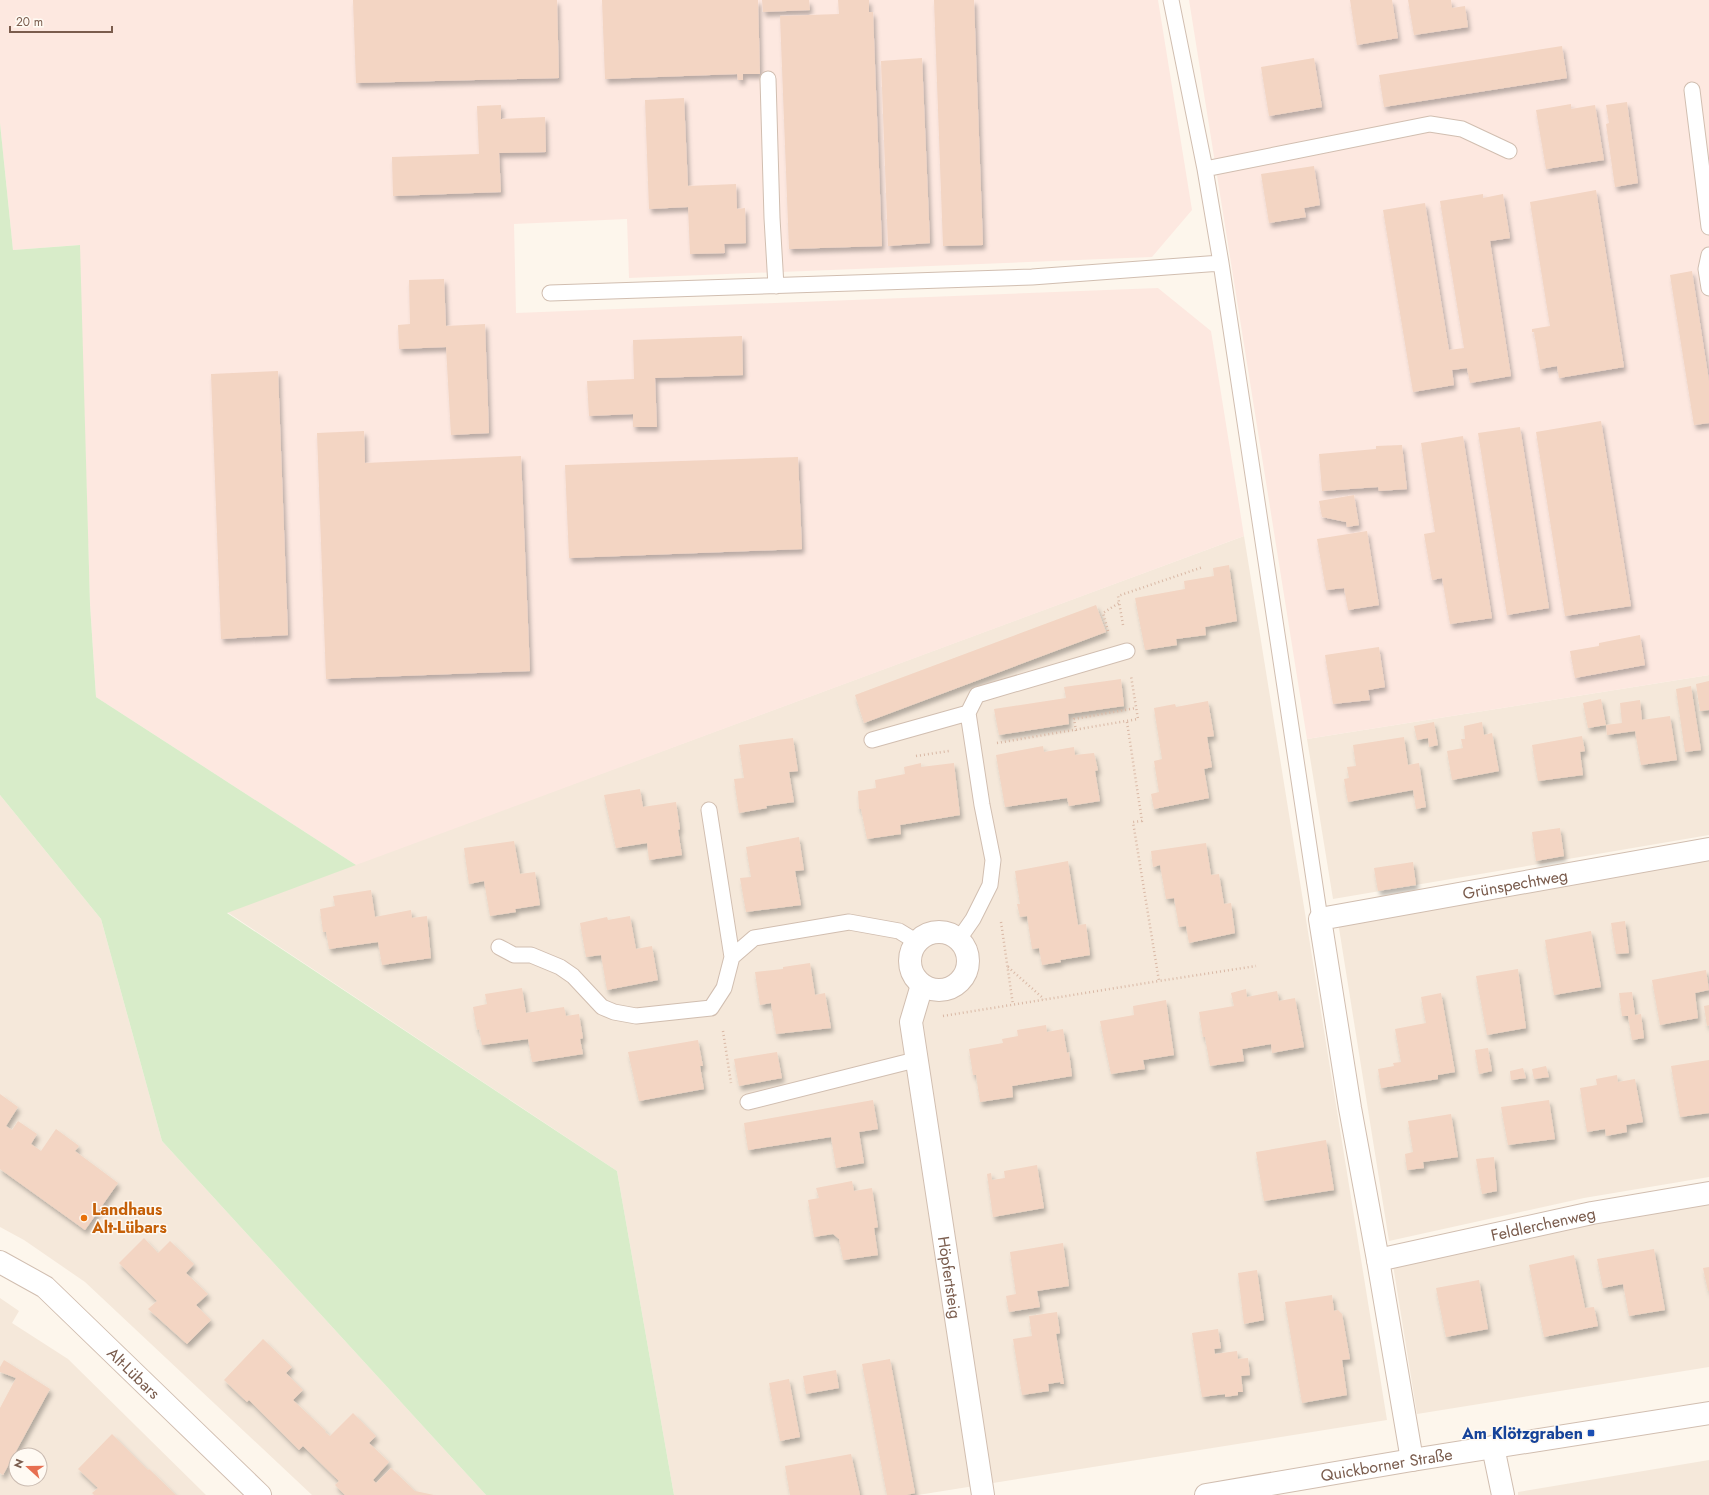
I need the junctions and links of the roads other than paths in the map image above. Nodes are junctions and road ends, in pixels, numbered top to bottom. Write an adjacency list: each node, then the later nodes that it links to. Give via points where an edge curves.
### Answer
1 (1171, 0): 5 (lane)
2 (768, 79): 9 (lane)
3 (1692, 90): 6 (lane)
4 (1509, 151): 5 (lane, via 1462,129 1430,124)
5 (1205, 169): 8 (lane)
6 (1709, 227)
7 (1709, 255): 10 (lane, via 1706,269)
8 (1221, 263): 9 (lane, via 1032,277); 17 (lane)
9 (776, 286): 11 (lane)
10 (1709, 288)
11 (550, 293)
12 (1127, 651): 13 (lane, via 977,696)
13 (968, 713): 14 (lane); 18 (lane, via 993,860 990,885)
14 (872, 740)
15 (709, 810): 21 (lane)
16 (1709, 849): 17 (street, Grünspechtweg)
17 (1320, 919): 26 (street, via 1350,1108)
18 (959, 939): 19 (street, via 942,932 924,936); 22 (street, via 968,956 965,976 945,990 930,989)
19 (917, 942): 21 (lane, via 899,931 849,922 754,938); 22 (street, via 912,951 911,969)
20 (499, 947): 21 (lane, via 514,955 531,955 560,967 573,976 602,1007 636,1016 711,1008 724,988)
21 (732, 957)
22 (922, 985): 23 (street, Höpfertsteig, via 910,1022)
23 (916, 1060): 24 (lane); 32 (street, Höpfertsteig)
24 (748, 1102)
25 (1709, 1193): 26 (street, Feldlerchenweg, via 1592,1213)
26 (1378, 1260): 30 (street)
27 (0, 1262): 31 (street, Alt-Lübars, via 45,1287)
28 (1709, 1413): 29 (street, Quickborner Straße)
29 (1493, 1448): 30 (street, Quickborner Straße); 34 (street)
30 (1412, 1460): 33 (street, Quickborner Straße)
31 (260, 1495)
32 (983, 1495)
33 (1206, 1495)
34 (1503, 1495)

